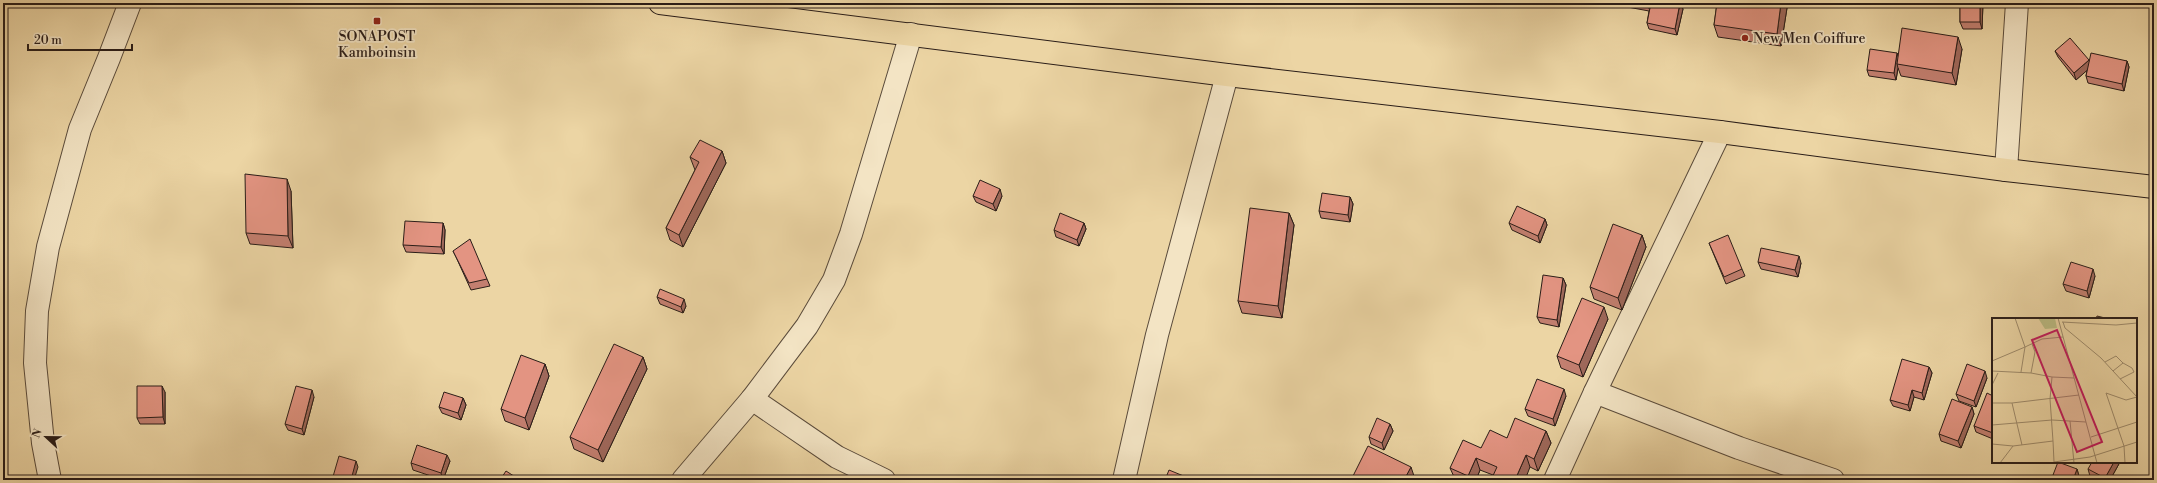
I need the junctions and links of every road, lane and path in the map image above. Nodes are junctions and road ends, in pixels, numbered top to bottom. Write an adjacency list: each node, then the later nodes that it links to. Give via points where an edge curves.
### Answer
1 (130, 3): 11 (street, via 80,129 48,247 37,311 34,364)
2 (660, 3): 4 (main road)
3 (2017, 3): 7 (street)
4 (911, 34): 5 (main road); 10 (street, via 851,234 834,280 807,326)
5 (1227, 75): 6 (main road); 14 (street, via 1157,335)
6 (1720, 132): 7 (main road); 9 (street)
7 (2006, 170): 8 (main road)
8 (2154, 187)
9 (1595, 392): 15 (street); 16 (street, via 1739,448)
10 (752, 399): 12 (street); 13 (street, via 837,457)
11 (50, 480)
12 (683, 480)
13 (884, 480)
14 (1124, 480)
15 (1555, 480)
16 (1833, 480)

